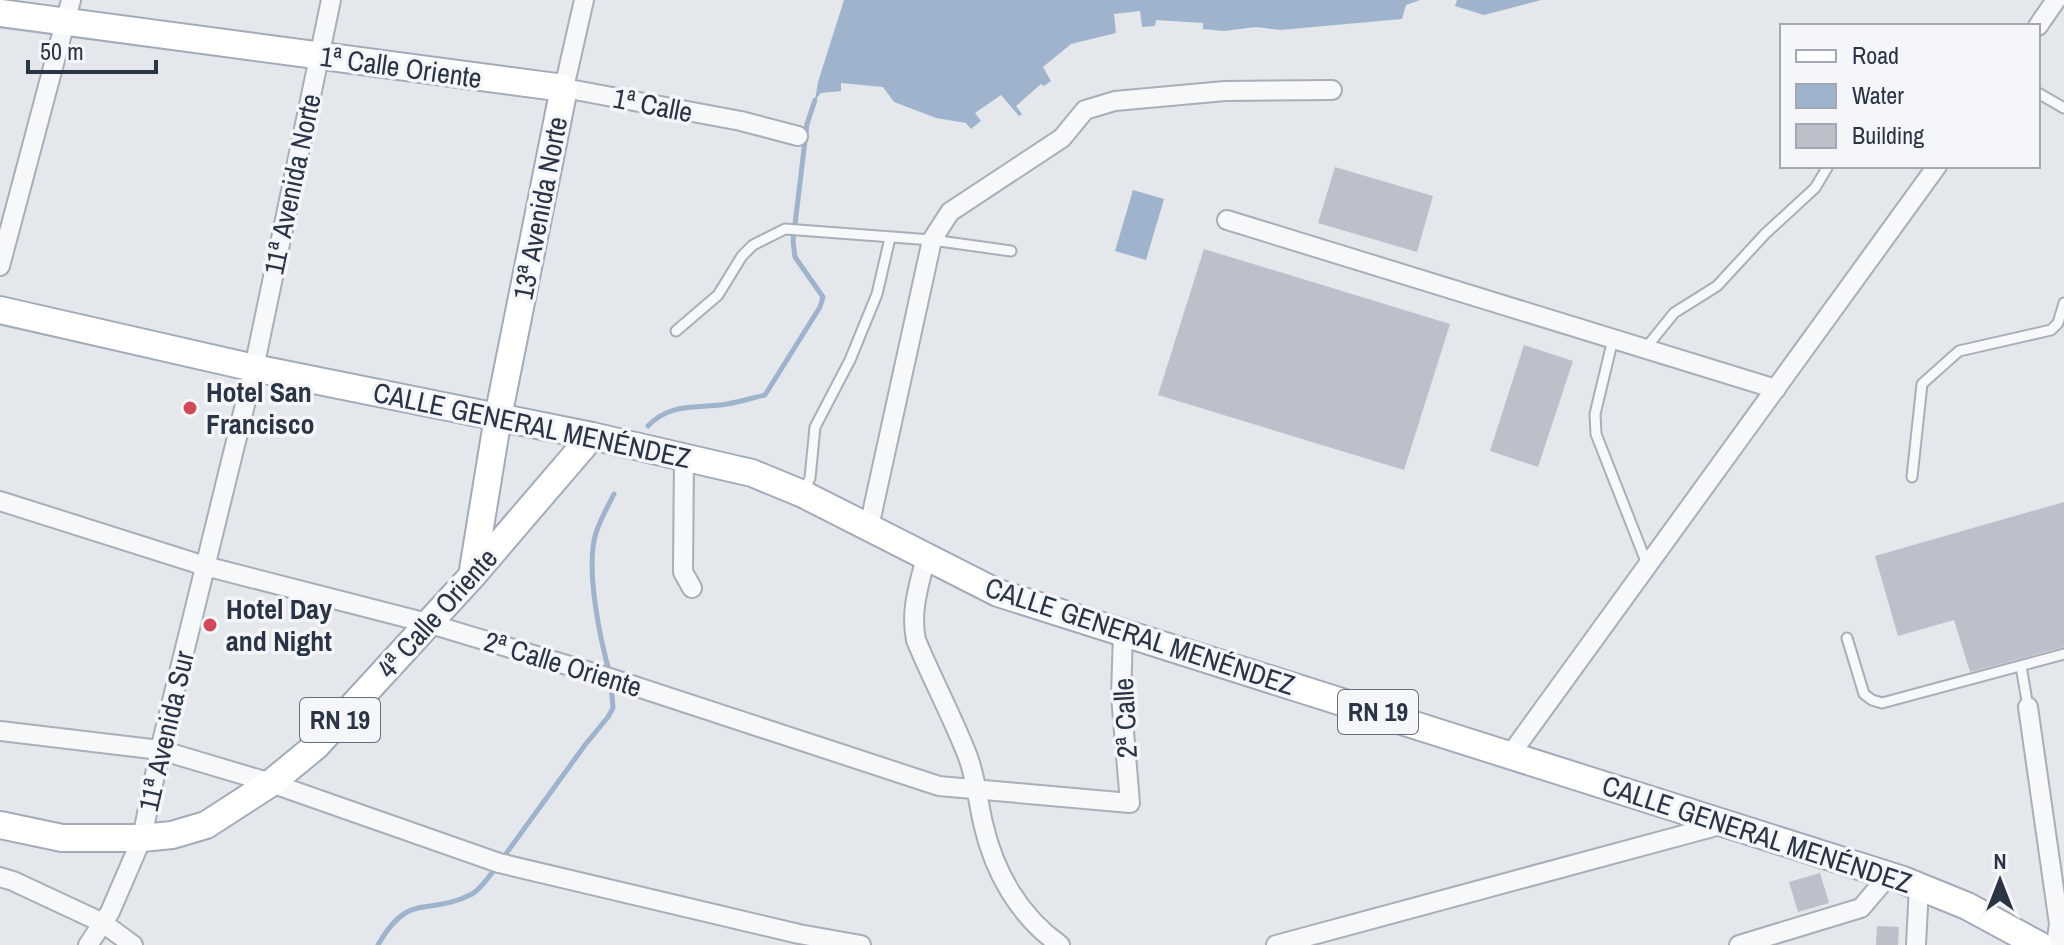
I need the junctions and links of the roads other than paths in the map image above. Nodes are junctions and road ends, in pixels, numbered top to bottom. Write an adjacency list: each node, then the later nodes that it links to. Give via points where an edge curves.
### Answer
1 (331, 0): 7 (street, 11ª Avenida Norte)
2 (584, 0): 8 (street, 13ª Avenida Norte)
3 (2056, 0): 6 (street)
4 (68, 11): 5 (main road, 1ª Calle Oriente); 7 (main road, 1ª Calle Oriente); 19 (street)
5 (0, 13)
6 (2039, 24)
7 (319, 56): 8 (main road, 1ª Calle Oriente); 25 (street, 11ª Avenida Norte)
8 (564, 88): 12 (street, 1ª Calle); 27 (main road, 13ª Avenida Norte)
9 (1332, 90): 17 (street, via 1225,91 1115,101 1085,110 1062,138 950,212)
10 (2040, 94): 11 (lane)
11 (2064, 108)
12 (798, 136)
13 (1827, 168): 24 (lane, via 1815,188 1717,286 1674,313)
14 (1936, 168): 26 (street)
15 (1227, 220): 23 (street)
16 (890, 238): 17 (lane); 22 (lane, via 785,229 753,245 718,295); 31 (lane, via 877,294 815,427 810,478)
17 (932, 240): 18 (lane); 33 (street)
18 (1011, 251)
19 (0, 266)
20 (2064, 303): 30 (lane, via 2051,330 1959,351 1922,384)
21 (0, 310): 25 (main road, CALLE GENERAL MENÉNDEZ)
22 (676, 331)
23 (1613, 339): 24 (street); 36 (lane, via 1595,414 1596,434)
24 (1645, 349): 26 (street)
25 (254, 368): 27 (main road, CALLE GENERAL MENÉNDEZ); 35 (street, 11ª Avenida Sur)
26 (1776, 389): 36 (street)
27 (498, 417): 28 (main road, CALLE GENERAL MENÉNDEZ); 37 (main road, 13ª Avenida Norte)
28 (592, 436): 29 (main road, CALLE GENERAL MENÉNDEZ / RN 19); 37 (main road, 4ª Calle Oriente / RN 19)
29 (684, 456): 31 (main road, CALLE GENERAL MENÉNDEZ / RN 19, via 752,473); 38 (street, via 683,572)
30 (1912, 477)
31 (803, 494): 33 (main road, CALLE GENERAL MENÉNDEZ / RN 19)
32 (0, 501): 35 (street, 2ª Calle Oriente)
33 (869, 527): 34 (main road, CALLE GENERAL MENÉNDEZ / RN 19)
34 (926, 557): 40 (main road, CALLE GENERAL MENÉNDEZ / RN 19, via 998,593); 49 (street, via 912,621 916,640 967,754)
35 (205, 566): 39 (street, 2ª Calle Oriente); 46 (street, 11ª Avenida Sur)
36 (1647, 566): 47 (street)
37 (472, 576): 39 (main road, 4ª Calle Oriente / RN 19)
38 (692, 588)
39 (427, 623): 48 (main road, 4ª Calle Oriente / RN 19, via 316,746); 49 (street, 2ª Calle Oriente, via 939,786)
40 (1123, 633): 47 (main road, CALLE GENERAL MENÉNDEZ / RN 19); 50 (street, 2ª Calle, via 1121,696)
41 (1847, 638): 43 (lane, via 1864,694 1882,703)
42 (2064, 654): 43 (lane)
43 (2021, 666): 44 (lane)
44 (2028, 707): 67 (street, via 2059,924)
45 (0, 731): 46 (street)
46 (160, 750): 48 (street); 53 (street, 11ª Avenida Sur)
47 (1510, 755): 51 (main road, CALLE GENERAL MENÉNDEZ / RN 19)
48 (271, 783): 53 (main road, 4ª Calle Oriente / RN 19, via 206,825); 61 (street, via 499,863)
49 (977, 789): 50 (street, 2ª Calle Oriente); 62 (street, via 997,869 1030,919)
50 (1130, 803)
51 (1724, 824): 54 (main road, CALLE GENERAL MENÉNDEZ / RN 19); 63 (street)
52 (0, 825): 53 (main road, 4ª Calle Oriente / RN 19, via 62,838)
53 (142, 838): 57 (street, 11ª Avenida Sur)
54 (1889, 875): 56 (main road, CALLE GENERAL MENÉNDEZ / RN 19); 58 (street, via 1861,908)
55 (0, 877): 57 (street)
56 (1919, 886): 65 (street); 66 (main road, CALLE GENERAL MENÉNDEZ / RN 19)
57 (103, 923): 59 (street, 11ª Avenida Sur); 60 (street)
58 (1780, 939): 64 (street)
59 (88, 945)
60 (133, 945)
61 (861, 945)
62 (1060, 945)
63 (1276, 945)
64 (1739, 945)
65 (1916, 945)
66 (2039, 945)
67 (2056, 945)

